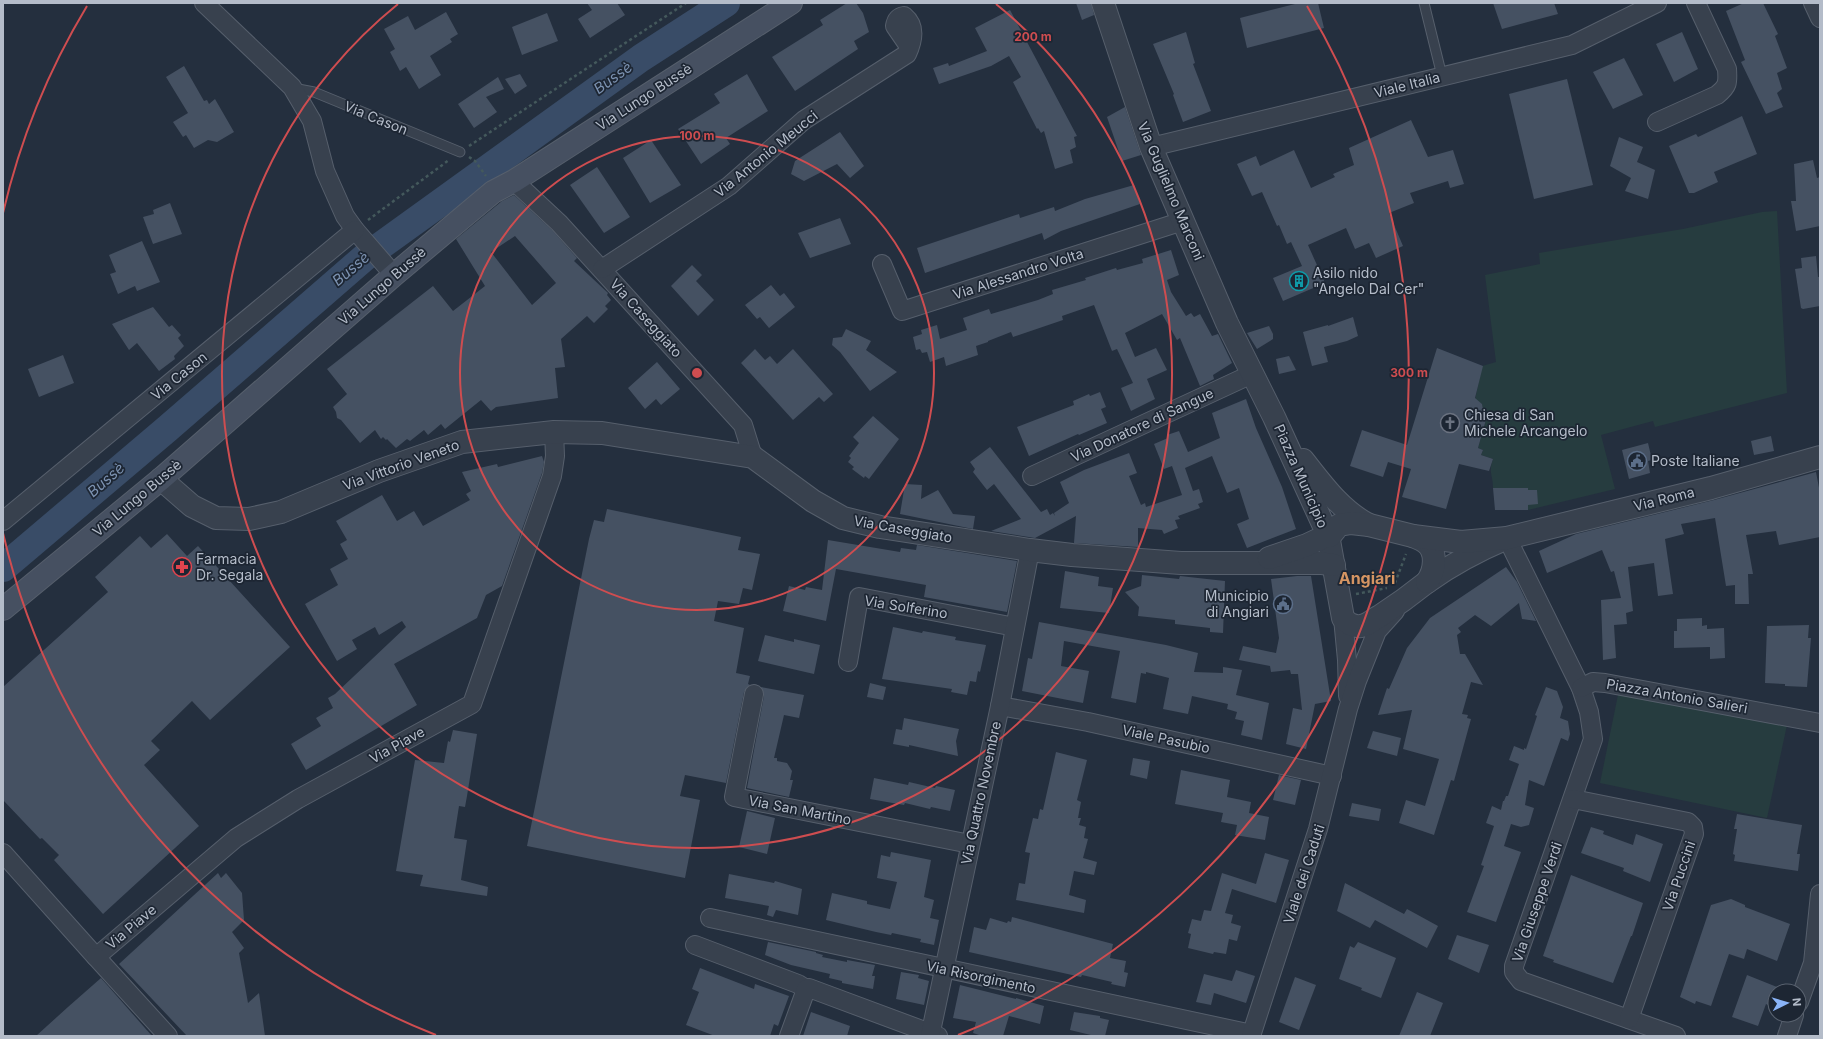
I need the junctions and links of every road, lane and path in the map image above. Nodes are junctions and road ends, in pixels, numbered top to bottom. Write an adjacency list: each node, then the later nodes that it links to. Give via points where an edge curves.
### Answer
1 (204, 3): 12 (street)
2 (686, 3): 15 (path)
3 (791, 3): 16 (main road, Via Lungo Bussè)
4 (1103, 3): 14 (street, Via Guglielmo Marconi)
5 (1424, 3): 11 (lane)
6 (1657, 3): 11 (street, Viale Italia, via 1572,45)
7 (1696, 3): 13 (street, via 1727,69 1728,80 1725,89 1717,95)
8 (1813, 3): 9 (street)
9 (1820, 18)
10 (908, 51): 21 (street, Via Antonio Meucci, via 804,120 729,186)
11 (1442, 76): 14 (street, Viale Italia)
12 (292, 87): 15 (lane, Via Cason, via 314,92); 19 (street, via 312,121 325,171 335,197)
13 (1657, 122)
14 (1151, 147): 18 (street, Via Guglielmo Marconi)
15 (460, 152): 17 (path, via 475,161 490,182); 19 (path)
16 (514, 181): 17 (main road, Via Lungo Bussè); 21 (street, Via Caseggiato, via 559,223)
17 (493, 192): 22 (main road, Via Lungo Bussè)
18 (1183, 221): 20 (street, Via Alessandro Volta, via 902,311); 23 (street, Via Guglielmo Marconi)
19 (355, 230): 22 (street); 30 (street, Via Cason)
20 (882, 264)
21 (602, 269): 26 (street, Via Caseggiato, via 743,425)
22 (394, 275): 29 (main road, Via Lungo Bussè)
23 (1252, 374): 24 (street, Piazza Municipio); 28 (street, Via Donatore di Sangue)
24 (1274, 417): 31 (street, Piazza Municipio, via 1321,483 1350,512); 32 (street, Piazza Municipio)
25 (554, 432): 26 (street, Via Vittorio Veneto, via 602,433); 29 (street, Via Vittorio Veneto, via 462,442 379,471 281,512 249,519 216,518 192,506); 57 (street, Via Piave, via 555,456 552,476 472,704 298,799 236,838)
26 (754, 457): 35 (street, Via Caseggiato, via 813,501 843,518 880,527)
27 (1820, 457): 34 (street, Via Roma, via 1711,488)
28 (1032, 476)
29 (161, 479): 41 (main road, Via Lungo Bussè)
30 (3, 521)
31 (1369, 525): 32 (street, Piazza Municipio, via 1342,523 1330,536); 33 (street, Piazza Municipio)
32 (1328, 535): 36 (street, Piazza Municipio, via 1287,552); 37 (street, Piazza Municipio)
33 (1413, 536): 34 (street, Piazza Municipio, via 1461,542); 38 (street, Piazza Municipio, via 1426,542 1432,552 1433,575); 39 (path, via 1394,586)
34 (1507, 538): 38 (street, Piazza Municipio, via 1480,549); 45 (street)
35 (1030, 550): 36 (street, Via Caseggiato, via 1181,563); 43 (street, Via Quattro Novembre)
36 (1247, 564): 37 (street)
37 (1334, 565): 39 (street, Piazza Municipio)
38 (1427, 582): 40 (street, Piazza Municipio)
39 (1339, 597): 42 (street, Piazza Municipio)
40 (1404, 601): 42 (street, Piazza Municipio, via 1366,624 1355,626 1348,624); 48 (street, Piazza Municipio, via 1377,632)
41 (3, 609)
42 (1343, 618): 48 (street, Piazza Municipio)
43 (1015, 627): 44 (street, Via Solferino, via 859,597); 47 (street, Via Quattro Novembre)
44 (848, 662)
45 (1581, 688): 49 (street, Piazza Antonio Salieri, via 1593,682 1605,683); 51 (street, Via Giuseppe Verdi, via 1589,712 1593,740)
46 (754, 694): 52 (street, Via San Martino, via 734,797)
47 (1000, 706): 50 (street, Viale Pasubio, via 1088,722); 52 (street, Via Quattro Novembre)
48 (1348, 709): 50 (street, Viale dei Caduti)
49 (1820, 723)
50 (1332, 776): 64 (street, Viale dei Caduti, via 1318,829)
51 (1573, 799): 61 (street, Via Giuseppe Verdi, via 1514,972 1521,981); 61 (street, Via Puccini, via 1688,822 1694,834)
52 (970, 844): 58 (street, Via Quattro Novembre)
53 (3, 853): 57 (street, Via Piave)
54 (1820, 894): 59 (street, via 1813,963)
55 (710, 918): 58 (street, Via Risorgimento)
56 (695, 945): 60 (street)
57 (96, 957): 65 (street, Via Piave)
58 (944, 970): 63 (street, Via Quattro Novembre); 64 (street, Via Risorgimento)
59 (1806, 983)
60 (806, 989): 63 (street); 66 (street)
61 (1629, 1019): 67 (street, Via Giuseppe Verdi)
62 (1791, 1023): 68 (street)
63 (933, 1035)
64 (1251, 1035)
65 (168, 1036)
66 (789, 1036)
67 (1676, 1036)
68 (1787, 1036)

